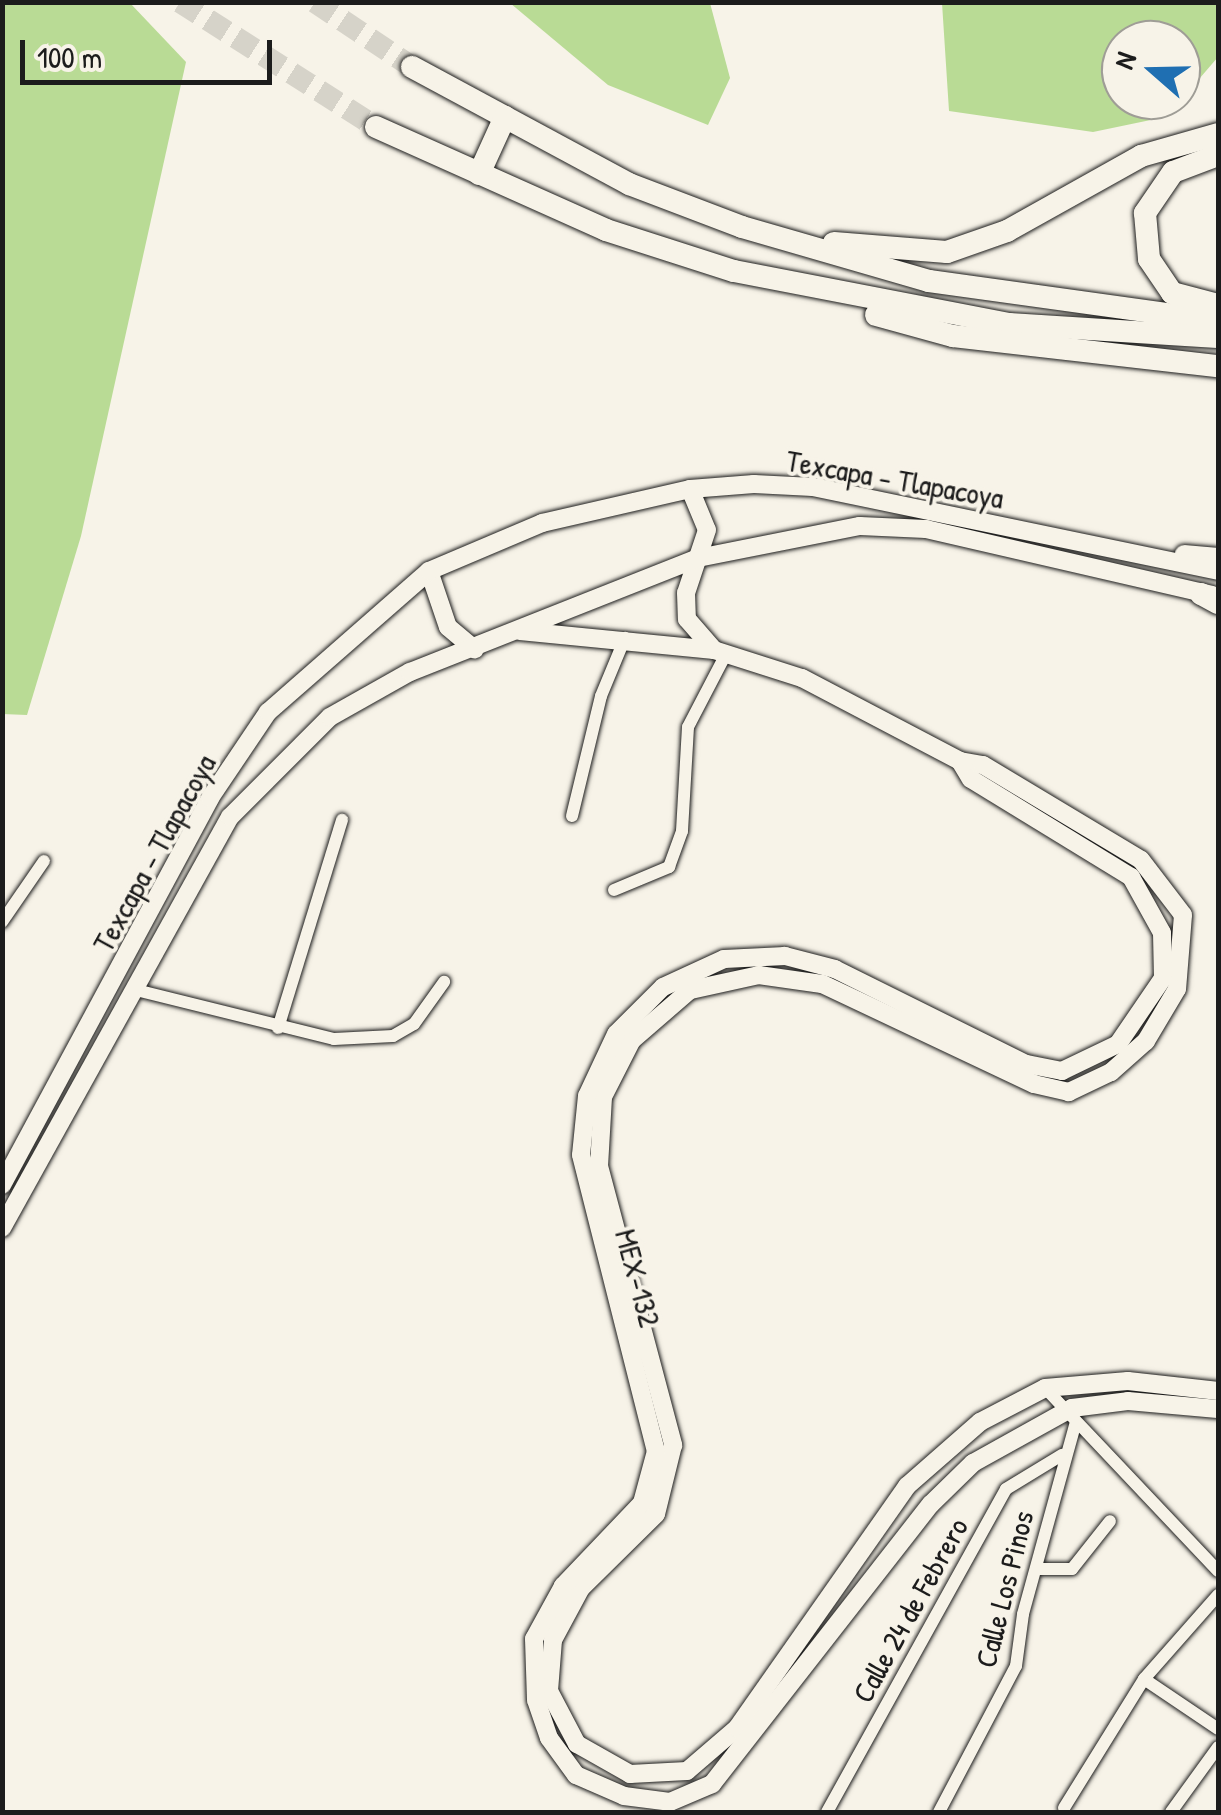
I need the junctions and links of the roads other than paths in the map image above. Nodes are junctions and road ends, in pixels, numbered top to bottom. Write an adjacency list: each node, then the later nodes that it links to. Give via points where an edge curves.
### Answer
1 (412, 67): 2 (highway)
2 (505, 117): 6 (highway); 7 (highway, via 630,184)
3 (376, 127): 6 (highway)
4 (1218, 134): 7 (highway, via 1141,156 1007,231 947,252)
5 (1218, 155): 9 (highway, via 1173,172 1145,213 1149,259 1172,294)
6 (479, 174): 8 (highway, via 606,230)
7 (785, 240): 10 (highway, via 929,281)
8 (734, 271): 11 (highway, via 1009,324); 12 (highway, via 954,336)
9 (1218, 305)
10 (1218, 321)
11 (1218, 338)
12 (1218, 366)
13 (690, 489): 14 (main road, Texcapa - Tlapacoya, via 813,487); 16 (main road, via 706,530); 17 (main road, Texcapa - Tlapacoya, via 542,523)
14 (1132, 550): 15 (main road); 18 (main road, Texcapa - Tlapacoya)
15 (1218, 557)
16 (698, 558): 19 (main road, Texcapa - Tlapacoya, via 860,526 926,529); 20 (main road, Texcapa - Tlapacoya); 23 (main road, via 686,619)
17 (429, 571): 22 (main road, via 448,628); 33 (main road, Texcapa - Tlapacoya, via 268,712 210,798)
18 (1218, 571)
19 (1213, 597)
20 (520, 631): 21 (main road, MEX-132); 22 (main road, Texcapa - Tlapacoya)
21 (625, 638): 23 (main road, MEX-132); 25 (street, via 602,696)
22 (475, 650): 31 (main road, Texcapa - Tlapacoya, via 410,672 330,717 274,769 230,816)
23 (720, 652): 24 (main road, MEX-132, via 802,678); 28 (street, via 688,727 682,830 669,868)
24 (960, 761): 35 (main road, MEX-132, via 983,765 1141,860 1183,915 1177,989 1146,1041 1111,1072 1070,1092 1034,1084 822,984 760,974 690,990 632,1040 603,1097 599,1166 673,1445 656,1514 581,1588 554,1640 549,1691 577,1744 630,1774 687,1770 737,1728 907,1486 980,1422); 38 (main road, MEX-132, via 972,780 1131,877 1162,933 1163,978 1148,1012 1118,1044 1062,1071 1026,1064 836,969 785,956 724,959 693,973 663,987 616,1034 586,1096 581,1154 656,1450 642,1503 563,1586 534,1638 536,1700 548,1738 576,1775 624,1796 670,1802 712,1784 932,1504 1022,1430)
25 (572, 816)
26 (342, 820): 32 (street)
27 (44, 862): 29 (street)
28 (614, 890)
29 (2, 922)
30 (444, 982): 32 (street, via 414,1024 392,1036 334,1039)
31 (132, 989): 32 (street); 34 (main road, Texcapa - Tlapacoya)
32 (278, 1028)
33 (2, 1185)
34 (2, 1228)
35 (1045, 1388): 36 (main road, via 1128,1381); 38 (street)
36 (1218, 1391)
37 (1218, 1409): 38 (main road, MEX-132, via 1128,1400)
38 (1073, 1417): 39 (street, Calle Los Pinos); 42 (street, via 1105,1443)
39 (1062, 1455): 41 (street, Calle Los Pinos); 48 (street, Calle 24 de Febrero, via 1006,1489)
40 (1110, 1521): 41 (street, via 1072,1569)
41 (1037, 1568): 49 (street, Calle Los Pinos, via 1016,1666)
42 (1218, 1571)
43 (1218, 1595): 44 (street)
44 (1144, 1679): 45 (street); 47 (street)
45 (1218, 1729)
46 (1218, 1747): 50 (street)
47 (1064, 1808)
48 (827, 1812)
49 (939, 1812)
50 (1170, 1812)

